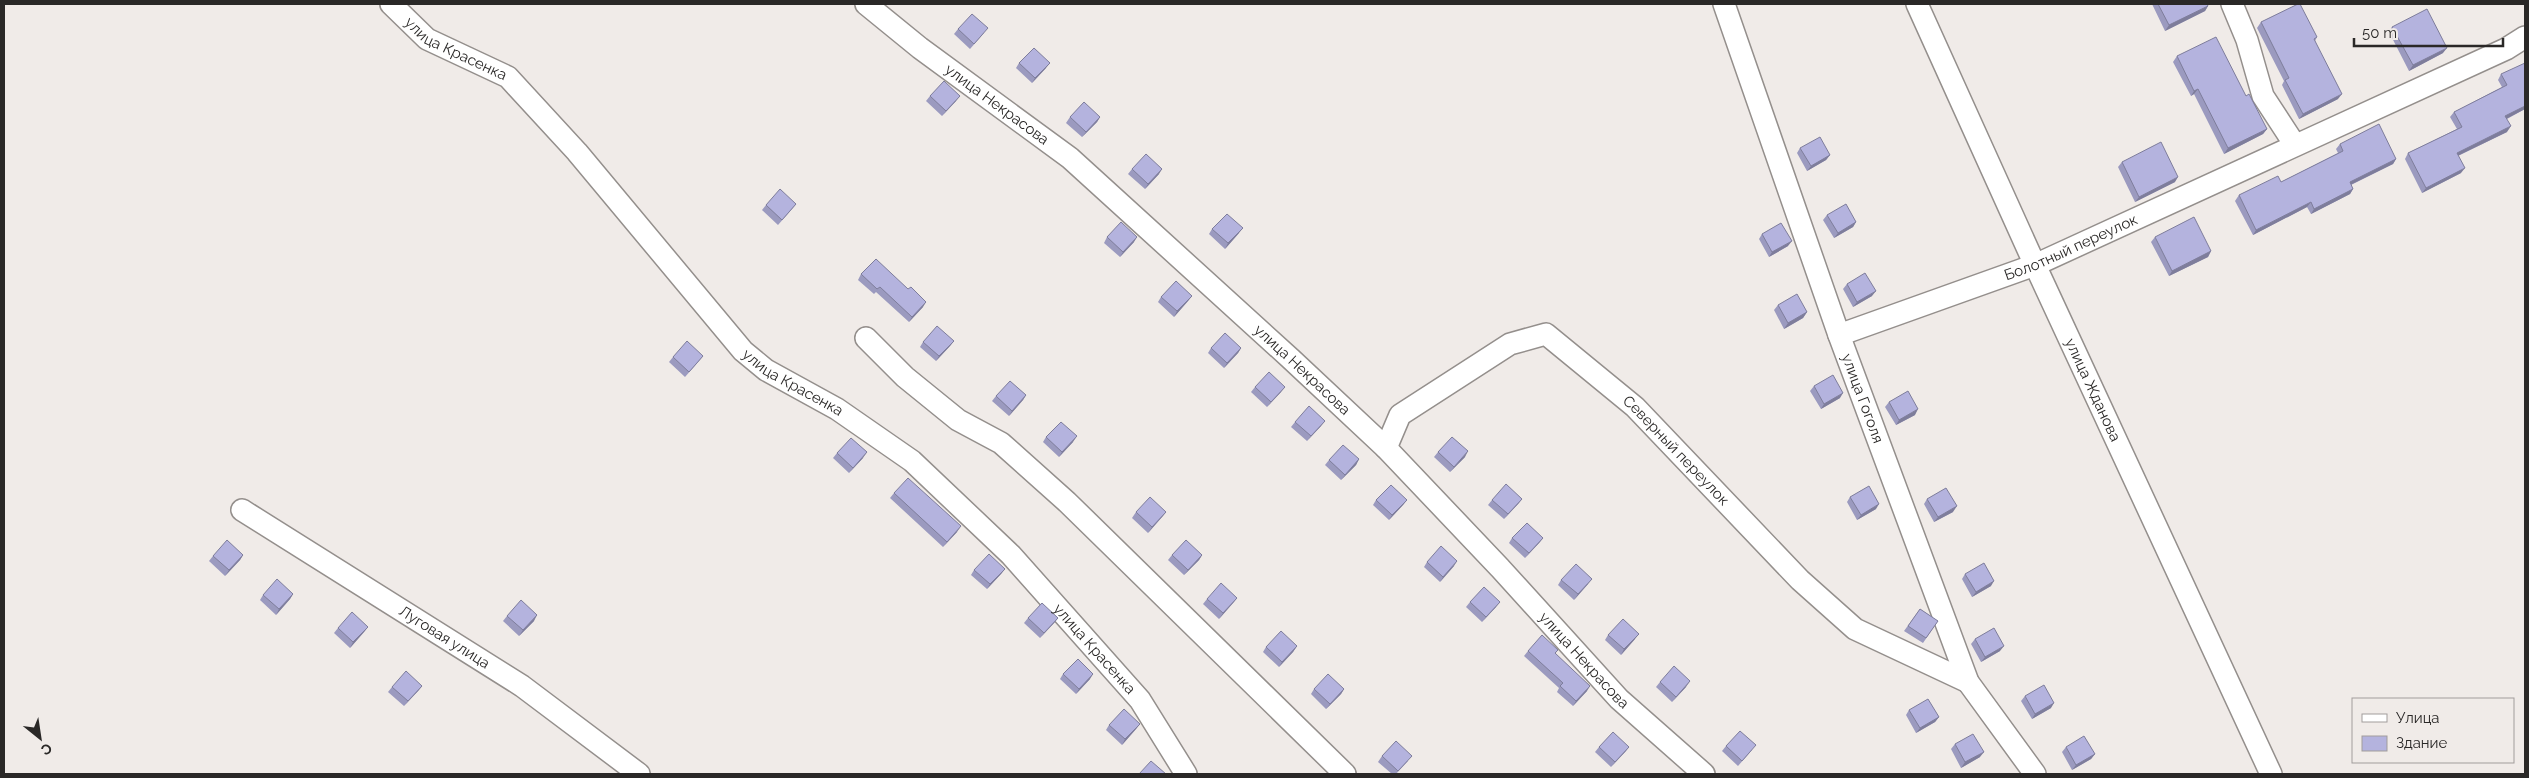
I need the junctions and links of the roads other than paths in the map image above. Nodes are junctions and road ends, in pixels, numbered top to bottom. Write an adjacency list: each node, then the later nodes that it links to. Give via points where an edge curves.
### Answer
1 (391, 4): 15 (street, улица Красенка, via 427,38 508,77 578,152 743,351 766,370 836,409 912,461 1011,556 1140,700)
2 (866, 4): 11 (street, улица Некрасова, via 920,48 1070,158)
3 (1724, 4): 9 (street, улица Гоголя)
4 (1917, 4): 8 (street, улица Жданова)
5 (2232, 4): 7 (street, via 2247,40 2263,96)
6 (2525, 37): 7 (street, Болотный переулок)
7 (2295, 145): 8 (street, Болотный переулок)
8 (2035, 265): 9 (street, Болотный переулок); 19 (street, улица Жданова)
9 (1839, 335): 13 (street, улица Гоголя)
10 (866, 338): 16 (street, via 905,377 958,420 1001,443 1067,502)
11 (1386, 448): 13 (street, Северный переулок, via 1400,415 1510,344 1546,334 1636,407 1800,580 1855,629); 17 (street, улица Некрасова, via 1619,699)
12 (242, 510): 14 (street, Луговая улица, via 522,686)
13 (1968, 682): 18 (street, улица Гоголя)
14 (639, 774)
15 (1186, 774)
16 (1345, 774)
17 (1704, 774)
18 (2035, 774)
19 (2271, 774)

